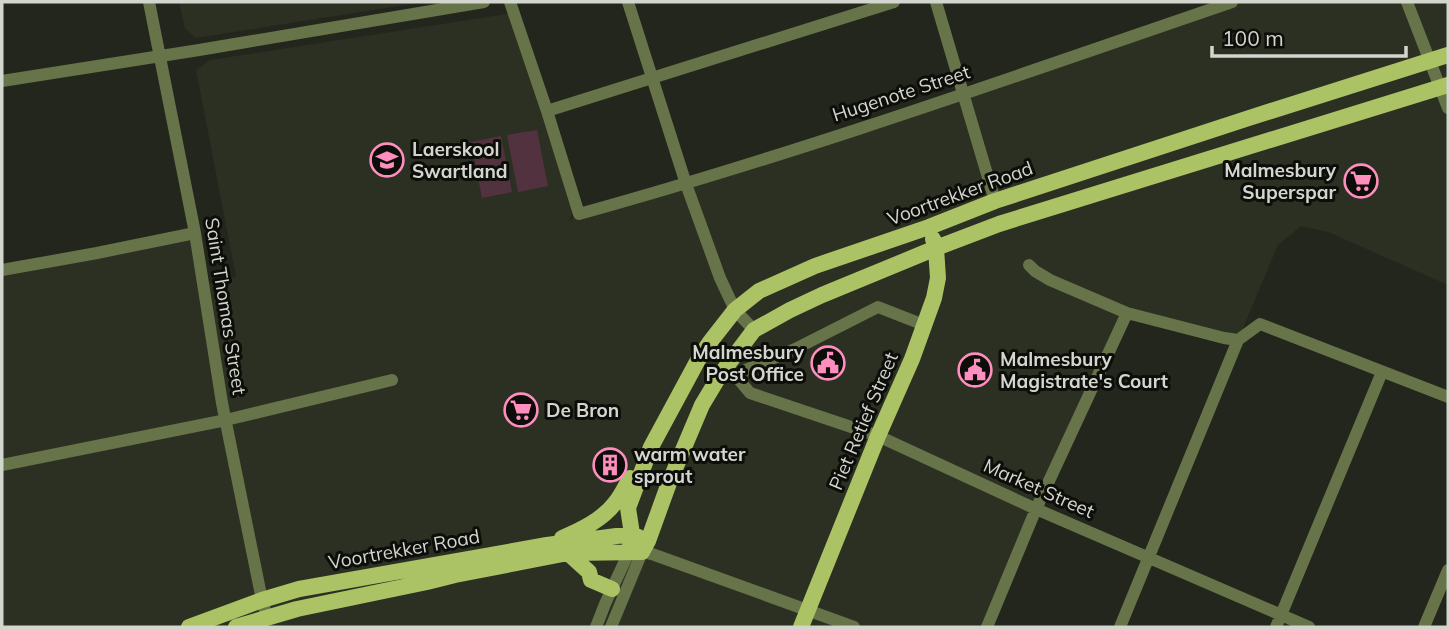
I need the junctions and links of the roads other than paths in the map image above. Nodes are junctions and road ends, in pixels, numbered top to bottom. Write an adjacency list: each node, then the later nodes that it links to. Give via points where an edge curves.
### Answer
1 (149, 2): 9 (street, Saint Thomas Street)
2 (484, 2): 9 (street)
3 (510, 2): 17 (street)
4 (628, 2): 12 (street)
5 (894, 2): 12 (street)
6 (936, 2): 15 (street)
7 (1232, 2): 15 (street, Hugenote Street)
8 (1407, 2): 11 (street)
9 (158, 55): 13 (street); 21 (street, Saint Thomas Street)
10 (1448, 55): 11 (main road, Voortrekker Road)
11 (1431, 61): 14 (street); 19 (main road, Voortrekker Road)
12 (653, 77): 17 (street); 18 (street)
13 (2, 81)
14 (1444, 87): 16 (street); 22 (main road, via 999,224)
15 (962, 94): 18 (street, Hugenote Street); 19 (street)
16 (1448, 108)
17 (547, 111): 18 (street, Hugenote Street, via 579,214)
18 (686, 184): 25 (street)
19 (995, 201): 20 (main road, Voortrekker Road)
20 (929, 227): 22 (main road, Piet Retief Street); 25 (main road, Voortrekker Road, via 815,266 759,291)
21 (195, 233): 24 (street); 33 (street, Saint Thomas Street)
22 (936, 248): 27 (main road, Piet Retief Street, via 938,278); 28 (main road, via 822,295)
23 (1029, 265): 26 (street, via 1050,280)
24 (2, 270)
25 (735, 310): 28 (street); 35 (main road, Voortrekker Road, via 698,360)
26 (1127, 313): 29 (street); 37 (street)
27 (924, 324): 34 (main road, Piet Retief Street); 34 (street, Market Street, via 878,307 743,371 740,381 750,393)
28 (754, 330): 40 (main road, via 702,405)
29 (1238, 340): 30 (street, via 1260,324); 42 (street)
30 (1382, 372): 32 (street); 48 (street)
31 (392, 380): 33 (street)
32 (1448, 397)
33 (226, 420): 36 (street); 45 (street, Saint Thomas Street)
34 (878, 436): 37 (street, Market Street); 46 (main road, Piet Retief Street)
35 (651, 447): 38 (main road, Voortrekker Road, via 628,508); 39 (main road, via 609,510 580,531)
36 (2, 465)
37 (1036, 509): 42 (street, Market Street); 55 (street)
38 (632, 534): 39 (main road, Voortrekker Road); 40 (main road, Voortrekker Road)
39 (547, 545): 45 (main road, Voortrekker Road, via 299,589)
40 (640, 548): 41 (main road, Voortrekker Road); 44 (street); 46 (street); 52 (street)
41 (568, 553): 44 (main road, via 589,572 591,580); 47 (main road, Voortrekker Road)
42 (1149, 558): 48 (street, Market Street); 56 (street)
43 (1448, 570): 58 (street)
44 (612, 589): 51 (street)
45 (262, 600): 47 (street, Saint Thomas Street); 49 (main road, Voortrekker Road)
46 (809, 610): 53 (main road, Piet Retief Street); 54 (street)
47 (267, 617): 50 (main road, Voortrekker Road)
48 (1278, 621): 57 (street, Market Street)
49 (189, 627)
50 (236, 627)
51 (596, 627)
52 (611, 627)
53 (801, 627)
54 (854, 627)
55 (987, 627)
56 (1121, 627)
57 (1309, 627)
58 (1424, 627)

